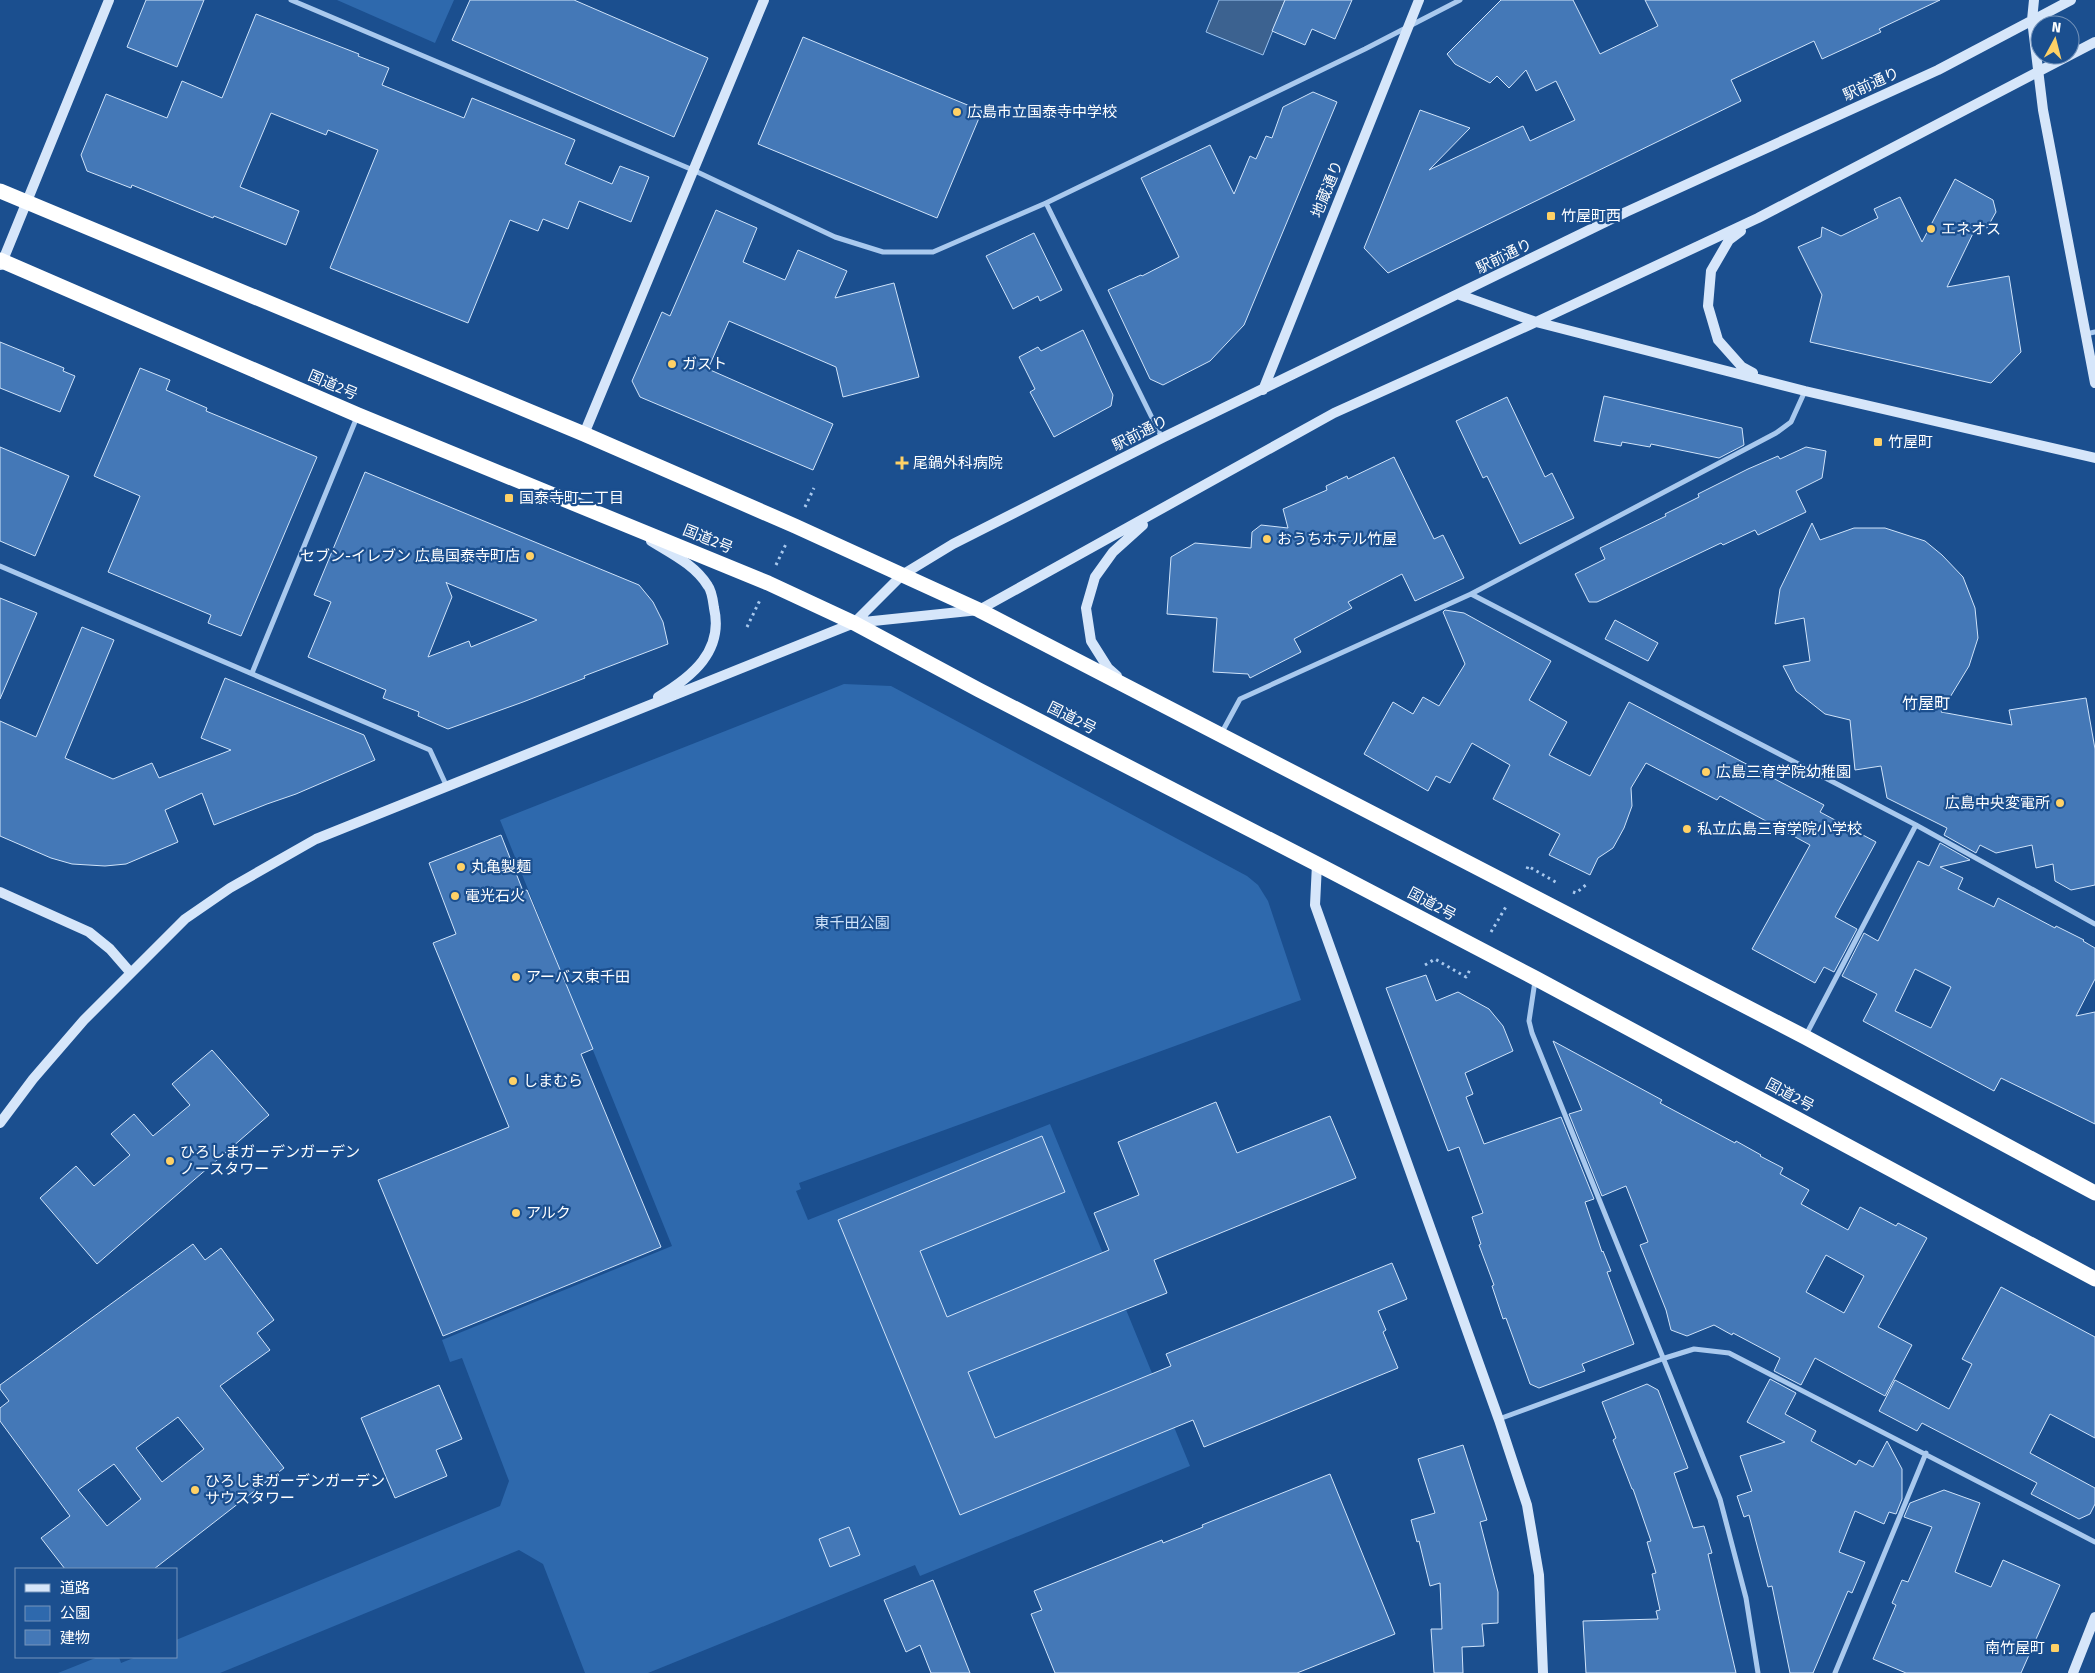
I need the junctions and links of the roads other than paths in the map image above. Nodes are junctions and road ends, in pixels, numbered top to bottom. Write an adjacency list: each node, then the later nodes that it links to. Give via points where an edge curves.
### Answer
1 (109, 0): 17 (street)
2 (291, 0): 15 (street)
3 (764, 0): 15 (street)
4 (1419, 0): 11 (street, 地蔵通り)
5 (1460, 0): 11 (street)
6 (2034, 0): 8 (street)
7 (2071, 0): 9 (street, 駅前通り)
8 (2032, 15)
9 (2042, 15)
10 (2030, 21): 21 (street, 駅前通り, via 1938,70 1626,212)
11 (1409, 27): 18 (street); 26 (street, 地蔵通り)
12 (2095, 42): 14 (street)
13 (2036, 65): 14 (street)
14 (2037, 74): 19 (street); 23 (street)
15 (694, 170): 18 (street, via 835,236 883,252 932,252); 29 (street)
16 (0, 191): 17 (highway)
17 (28, 202): 20 (street); 29 (highway)
18 (1046, 203): 30 (street)
19 (1758, 218): 22 (street); 24 (street, via 1729,240 1711,271 1708,306 1718,340 1742,367)
20 (1, 263): 28 (highway, 国道2号)
21 (1460, 295): 22 (street); 26 (street, 駅前通り)
22 (1536, 322): 24 (street); 32 (street, via 1334,413)
23 (2091, 333): 25 (street)
24 (1774, 383): 27 (street)
25 (2095, 383)
26 (1263, 390): 30 (street, 駅前通り)
27 (1806, 391): 31 (street); 36 (street, via 1790,422 1776,433)
28 (358, 415): 33 (highway, 国道2号); 39 (street)
29 (584, 434): 35 (highway)
30 (1162, 438): 35 (street, 駅前通り, via 953,544)
31 (2095, 458)
32 (1154, 514): 37 (street); 40 (street, via 1113,552 1095,577 1086,608 1091,641 1108,668)
33 (624, 524): 38 (highway, 国道2号, via 768,582); 41 (street, via 688,564 709,586 717,620 710,652 689,677)
34 (0, 566): 39 (street)
35 (902, 575): 37 (highway); 38 (street, 駅前通り)
36 (1471, 594): 42 (street, via 1240,699); 44 (street)
37 (979, 610): 38 (street); 40 (highway)
38 (854, 623): 41 (street); 45 (highway, 国道2号)
39 (252, 673): 43 (street, via 430,750)
40 (1137, 693): 42 (highway)
41 (636, 711): 43 (street)
42 (1220, 734): 50 (highway)
43 (447, 788): 48 (street, via 316,839 230,888 185,919)
44 (1916, 825): 47 (street); 50 (street)
45 (1317, 864): 49 (highway, 国道2号); 55 (street, via 1315,905)
46 (0, 892): 48 (street, via 89,932)
47 (2095, 924)
48 (130, 972): 51 (street, via 52,1057)
49 (1535, 978): 53 (highway, 国道2号); 54 (street, via 1529,1022 1532,1033)
50 (1805, 1037): 52 (highway)
51 (0, 1123)
52 (2091, 1189)
53 (2095, 1279)
54 (1665, 1358): 55 (street); 56 (street, via 1694,1349 1729,1353); 60 (street, via 1720,1500 1746,1598)
55 (1498, 1420): 59 (street, via 1527,1505 1539,1575)
56 (1926, 1453): 57 (street); 61 (street)
57 (2095, 1542)
58 (2095, 1617): 62 (street)
59 (1543, 1673)
60 (1758, 1673)
61 (1835, 1673)
62 (2073, 1673)

